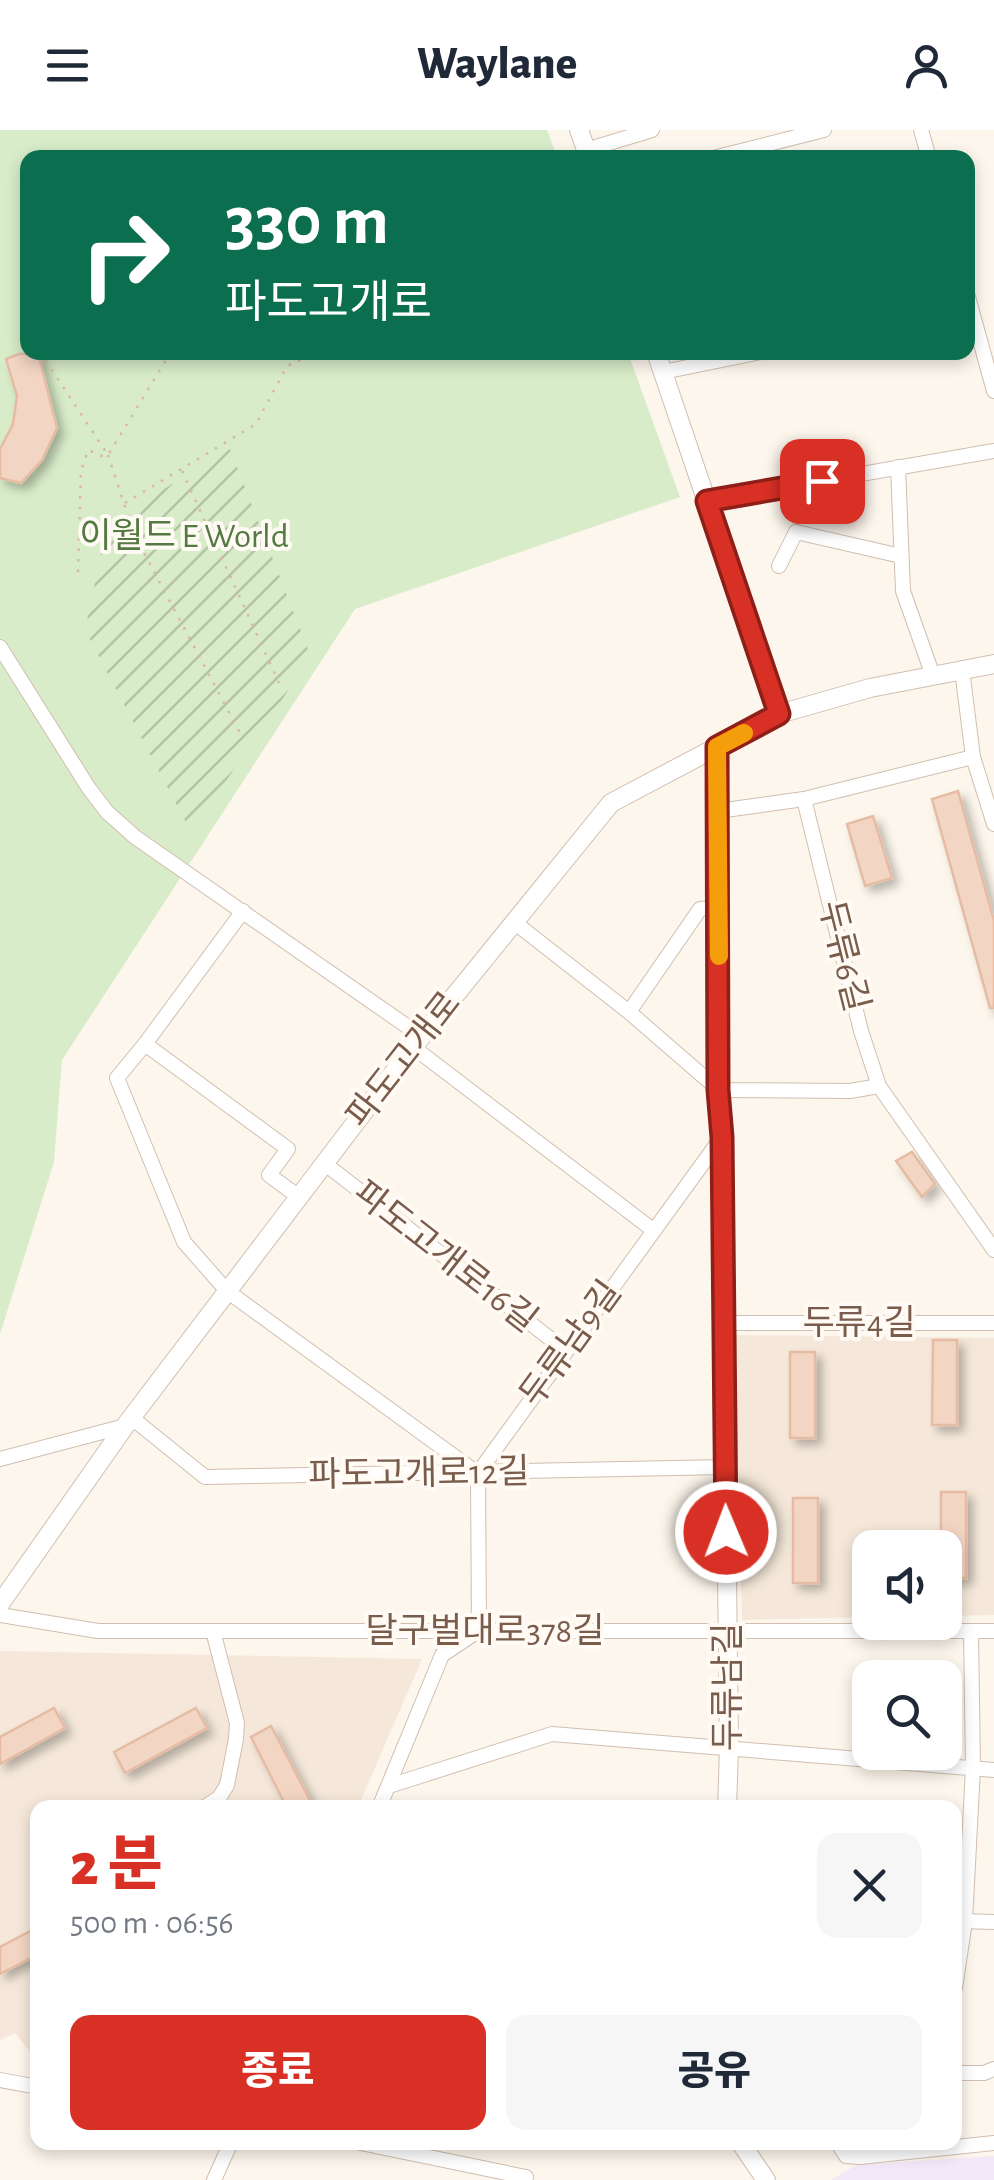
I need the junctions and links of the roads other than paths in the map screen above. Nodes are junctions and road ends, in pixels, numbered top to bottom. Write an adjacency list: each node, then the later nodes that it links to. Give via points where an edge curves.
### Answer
1 (652, 130): 4 (street)
2 (824, 130): 3 (street)
3 (769, 136): 5 (street)
4 (599, 150)
5 (733, 150)
6 (975, 322): 10 (street)
7 (659, 360): 9 (street)
8 (722, 360): 9 (street)
9 (663, 372): 13 (street)
10 (994, 391)
11 (994, 451): 12 (street)
12 (898, 468): 13 (street); 14 (street)
13 (707, 501): 20 (street)
14 (902, 556): 15 (street, via 796,532); 19 (street, via 903,591)
15 (779, 566)
16 (0, 647): 27 (street, via 107,812)
17 (994, 664): 18 (street, 파도고개로)
18 (962, 670): 19 (street, 파도고개로); 22 (street)
19 (932, 676): 20 (street, 파도고개로)
20 (779, 714): 21 (street, 파도고개로)
21 (717, 747): 24 (street, 두류남길); 28 (street, 파도고개로, via 612,803)
22 (973, 758): 23 (street); 25 (street)
23 (804, 799): 24 (street); 32 (street, 두류6길)
24 (718, 812): 26 (street, 두류남길)
25 (994, 824)
26 (719, 907): 29 (street, via 700,909); 33 (street, 두류남길)
27 (243, 911): 30 (street); 31 (street)
28 (514, 922): 29 (street); 30 (street, 파도고개로)
29 (629, 1012): 33 (street)
30 (417, 1041): 35 (street, 파도고개로); 37 (street)
31 (146, 1044): 36 (street, via 288,1150 269,1175); 39 (street, via 117,1078 184,1242)
32 (880, 1086): 33 (street); 38 (street, 두류6길)
33 (718, 1090): 34 (street, 두류남길)
34 (722, 1137): 37 (street, 두류남9길); 41 (street, 두류남길)
35 (324, 1163): 36 (street, 파도고개로); 42 (street, 파도고개로16길)
36 (298, 1197): 39 (street, 파도고개로)
37 (653, 1230): 42 (street, 두류남9길)
38 (994, 1250)
39 (227, 1291): 43 (street, 파도고개로); 46 (street)
40 (994, 1323): 41 (street, 두류4길)
41 (724, 1324): 45 (street, 두류남길)
42 (566, 1351): 46 (street, 두류남9길)
43 (128, 1422): 44 (street); 46 (street, 파도고개로12길, via 204,1477); 47 (street, 파도고개로)
44 (0, 1459)
45 (726, 1467): 46 (street, 파도고개로12길); 51 (street, 두류남길)
46 (478, 1473): 50 (street)
47 (0, 1604)
48 (0, 1615): 49 (street, 달구벌대로378길, via 98,1631)
49 (213, 1631): 50 (street, 달구벌대로378길); 58 (street, via 237,1722 228,1785)
50 (478, 1631): 51 (street, 달구벌대로378길); 57 (street, via 442,1655)
51 (728, 1631): 53 (street, 달구벌대로378길); 54 (street, 두류남길)
52 (994, 1631): 53 (street, 달구벌대로378길)
53 (970, 1632): 55 (street)
54 (729, 1749): 55 (street); 57 (street, via 552,1734); 60 (street, 두류남길)
55 (973, 1768): 56 (street); 61 (street)
56 (994, 1770)
57 (389, 1786): 59 (street)
58 (217, 1800)
59 (383, 1800)
60 (727, 1800)
61 (962, 1897)
62 (962, 1921): 63 (street)
63 (994, 1922)
64 (994, 2069): 65 (street)
65 (962, 2072)
66 (0, 2080): 67 (street)
67 (30, 2085)
68 (994, 2143): 69 (street)
69 (962, 2146)
70 (227, 2150): 76 (street)
71 (395, 2150): 75 (street)
72 (745, 2150): 77 (street)
73 (842, 2150): 74 (street, via 860,2157)
74 (927, 2150)
75 (526, 2177)
76 (214, 2180)
77 (766, 2180)

